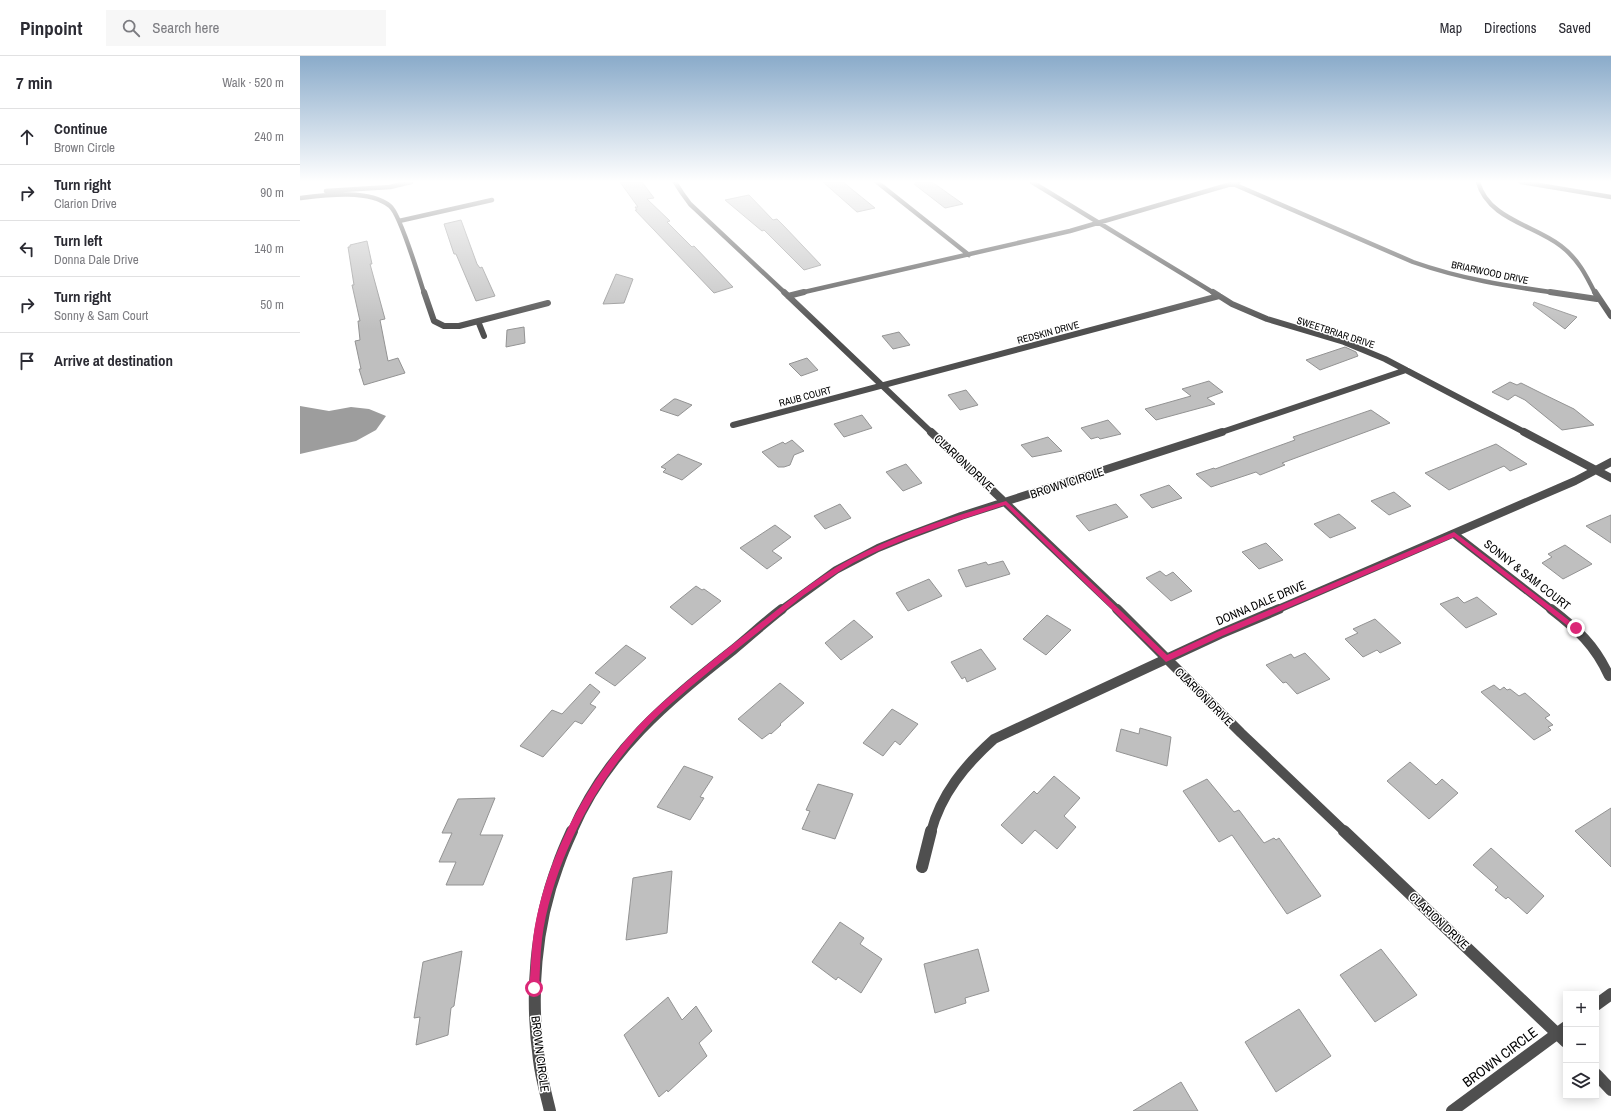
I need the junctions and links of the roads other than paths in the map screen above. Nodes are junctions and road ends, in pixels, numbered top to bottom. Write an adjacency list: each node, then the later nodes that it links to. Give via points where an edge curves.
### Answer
1 (403, 231): 14 (street, via 434,320 443,326)
2 (720, 231): 9 (street, CLARION DRIVE)
3 (939, 231): 8 (street)
4 (1068, 231): 8 (street)
5 (1113, 231): 10 (street, SWEETBRIAR DRIVE)
6 (1342, 231): 11 (street, BRIARWOOD DRIVE, via 1436,270 1499,285)
7 (1538, 231): 11 (street, via 1571,254 1585,272)
8 (969, 255): 9 (street)
9 (788, 296): 17 (street, CLARION DRIVE)
10 (1219, 296): 16 (street, SWEETBRIAR DRIVE, via 1249,312 1344,342); 17 (street, REDSKIN DRIVE)
11 (1597, 299): 13 (street)
12 (548, 303): 14 (street)
13 (1611, 316)
14 (478, 321): 15 (street)
15 (484, 336)
16 (1406, 370): 20 (street, SWEETBRIAR DRIVE); 22 (street, BROWN CIRCLE, via 1235,429)
17 (881, 386): 18 (street, RAUB COURT); 22 (street, CLARION DRIVE)
18 (733, 425)
19 (1611, 462): 20 (street, DONNA DALE DRIVE)
20 (1596, 470): 21 (street, SWEETBRIAR DRIVE); 23 (street, DONNA DALE DRIVE)
21 (1611, 478)
22 (1006, 503): 24 (street, CLARION DRIVE); 32 (street, BROWN CIRCLE, via 884,546 826,576 663,707 613,762 585,804 566,843 550,884 538,938 534,988 536,1033)
23 (1454, 534): 24 (street, DONNA DALE DRIVE); 25 (street, SONNY & SAM COURT, via 1576,628 1591,644)
24 (1166, 659): 26 (street, DONNA DALE DRIVE, via 994,739 972,758 953,782 931,828); 29 (street, CLARION DRIVE, via 1241,733)
25 (1609, 676)
26 (922, 867)
27 (1611, 994): 28 (street)
28 (1599, 1003)
29 (1563, 1034): 33 (street, BROWN CIRCLE)
30 (1599, 1077): 31 (street)
31 (1611, 1090)
32 (550, 1111)
33 (1452, 1111)

